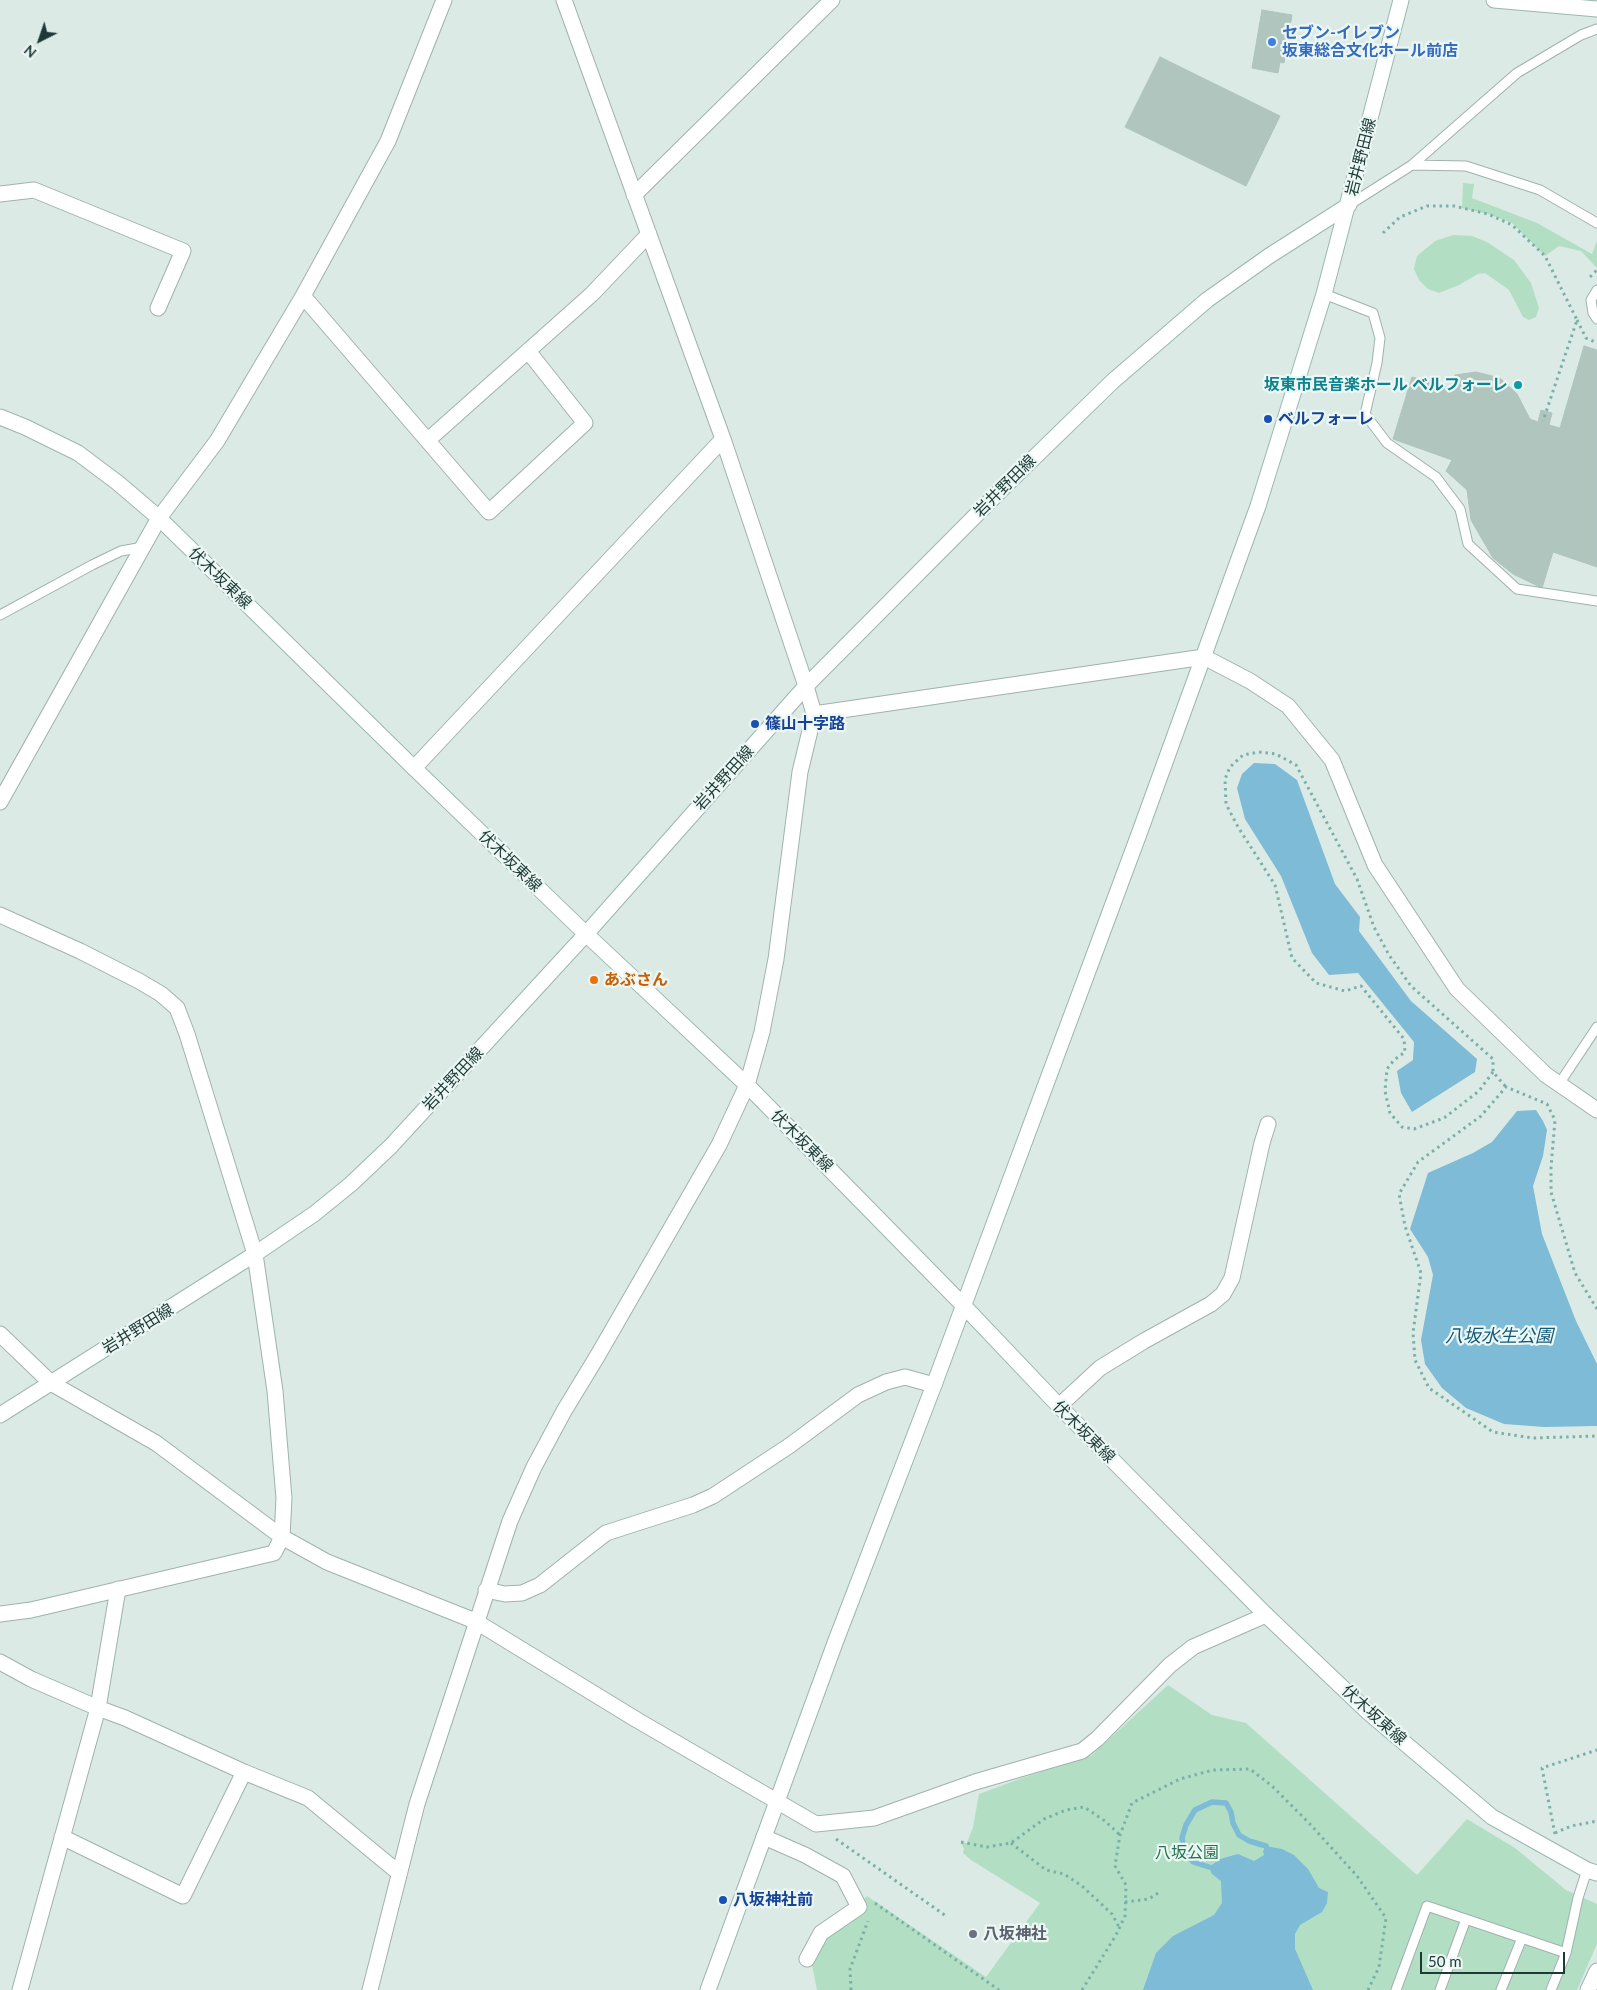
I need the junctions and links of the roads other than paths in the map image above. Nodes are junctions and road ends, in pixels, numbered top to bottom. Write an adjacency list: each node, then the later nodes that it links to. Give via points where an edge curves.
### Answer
1 (444, 0): 16 (street, via 388,141)
2 (564, 0): 10 (street)
3 (832, 0): 10 (street)
4 (1401, 0): 11 (street, 岩井野田線)
5 (1494, 0): 6 (street)
6 (1597, 9)
7 (1597, 29): 8 (lane, via 1581,35 1518,73)
8 (1412, 165): 11 (lane); 12 (lane, via 1466,166 1540,190)
9 (0, 194): 17 (street, via 34,190 183,251)
10 (634, 195): 13 (street)
11 (1349, 205): 15 (street); 28 (street, 岩井野田線, via 1207,300 1113,381)
12 (1597, 222)
13 (649, 234): 19 (street, via 592,294); 21 (street)
14 (1597, 290): 18 (lane, via 1591,300)
15 (1324, 294): 25 (lane, via 1373,313 1380,338 1365,414 1387,444 1436,477 1460,509 1468,544 1517,589); 27 (street, via 1258,506)
16 (303, 296): 22 (street); 23 (street, via 217,441)
17 (158, 308)
18 (1597, 319)
19 (528, 351): 22 (street); 22 (street, via 585,423 489,512)
20 (0, 417): 23 (street, 伏木坂東線, via 78,453)
21 (723, 439): 28 (street); 30 (street)
22 (428, 440)
23 (159, 518): 24 (street); 30 (street, 伏木坂東線)
24 (143, 547): 26 (lane, via 121,551); 31 (street)
25 (1597, 601)
26 (0, 615)
27 (1204, 656): 29 (street); 35 (street, via 1288,706 1317,740 1332,760 1375,865 1457,988); 40 (street)
28 (806, 686): 29 (street); 33 (street, 岩井野田線)
29 (814, 714): 36 (street, via 798,791 776,959 762,1032)
30 (414, 768): 33 (street, 伏木坂東線)
31 (0, 802)
32 (0, 915): 39 (street, via 139,980 177,1008)
33 (586, 934): 36 (street, 伏木坂東線); 39 (street, 岩井野田線, via 364,1172 314,1214)
34 (1597, 1028): 35 (lane)
35 (1559, 1084): 37 (street)
36 (747, 1085): 40 (street, 伏木坂東線); 48 (street, via 719,1145 534,1467 510,1520)
37 (1597, 1110)
38 (1268, 1124): 44 (street, via 1232,1278 1223,1294 1100,1368)
39 (256, 1254): 42 (street, 岩井野田線); 46 (street, via 275,1391 284,1498)
40 (963, 1305): 43 (street); 44 (street, 伏木坂東線)
41 (0, 1334): 42 (street)
42 (51, 1383): 45 (street, 岩井野田線); 46 (street, via 156,1443)
43 (934, 1385): 48 (street, via 905,1377 872,1388 713,1496 606,1533 540,1585 522,1593); 55 (street)
44 (1059, 1406): 50 (street, 伏木坂東線)
45 (0, 1414)
46 (282, 1537): 47 (street, via 274,1553); 51 (street, via 327,1562)
47 (118, 1589): 49 (street, via 31,1610); 53 (street)
48 (486, 1590): 51 (street)
49 (0, 1614)
50 (1266, 1615): 55 (street, via 1194,1647 1170,1665 1082,1752 975,1782 874,1818 816,1824); 59 (street, 伏木坂東線, via 1368,1712 1492,1817)
51 (476, 1621): 55 (street); 58 (street, via 417,1804)
52 (0, 1662): 53 (street)
53 (98, 1708): 54 (street); 57 (street)
54 (244, 1772): 57 (street, via 183,1896); 58 (street, via 308,1798)
55 (777, 1802): 56 (street)
56 (764, 1837): 63 (street, via 842,1876 859,1907 821,1933); 67 (street)
57 (62, 1838): 65 (street)
58 (399, 1872): 66 (street)
59 (1592, 1872): 62 (lane, via 1578,1898)
60 (1466, 1919): 61 (lane); 68 (lane, via 1427,1906); 69 (lane)
61 (1522, 1938): 62 (lane); 70 (lane)
62 (1566, 1953): 71 (lane)
63 (807, 1959)
64 (1597, 1971): 72 (street)
65 (20, 1990)
66 (370, 1990)
67 (708, 1990)
68 (1396, 1990)
69 (1440, 1990)
70 (1501, 1990)
71 (1552, 1990)
72 (1588, 1990)

